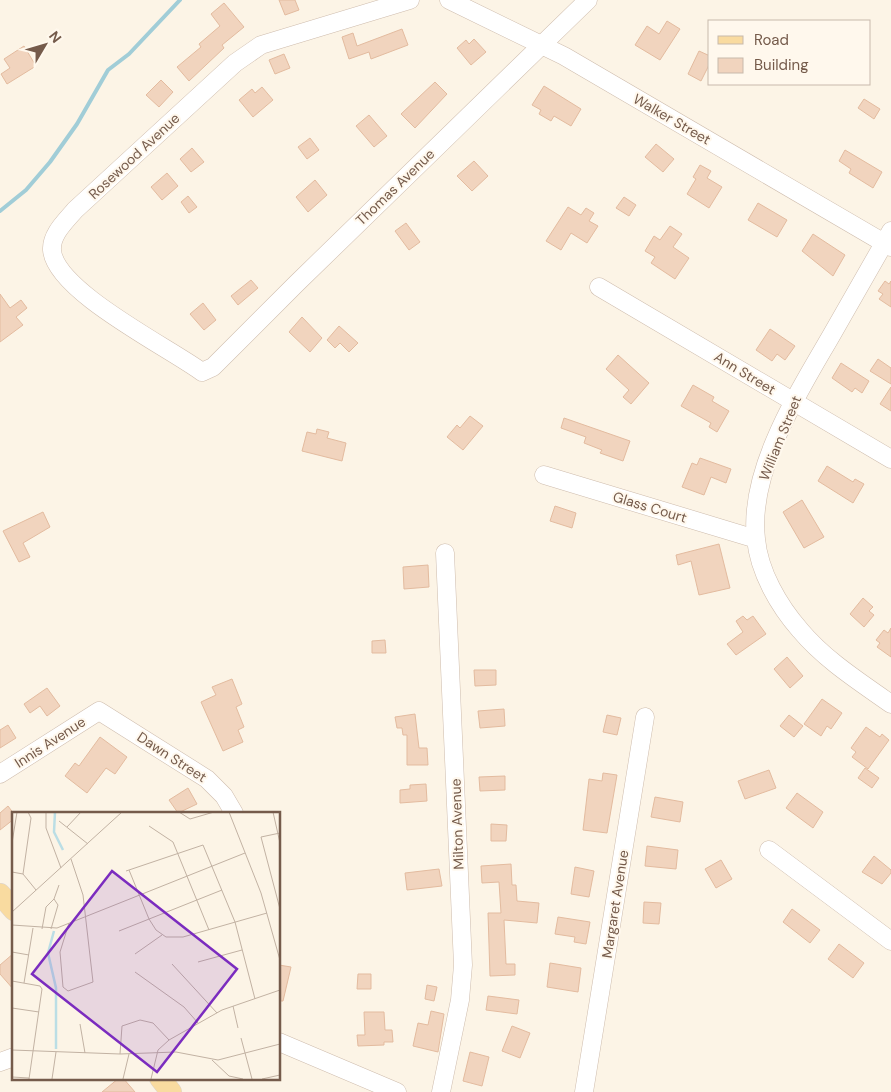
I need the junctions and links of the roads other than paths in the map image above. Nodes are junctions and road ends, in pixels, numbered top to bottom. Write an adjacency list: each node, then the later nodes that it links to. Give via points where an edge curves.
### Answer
1 (410, 0): 7 (street, Rosewood Avenue, via 271,41 235,63 75,210 55,237 52,249 57,266 70,283)
2 (450, 0): 4 (street, Walker Street)
3 (588, 0): 4 (street, Thomas Avenue)
4 (540, 45): 5 (street, Walker Street); 7 (street, Thomas Avenue, via 213,367)
5 (889, 240): 8 (street, William Street)
6 (599, 287): 8 (street, Ann Street)
7 (202, 372)
8 (793, 402): 9 (street, Ann Street); 11 (street, William Street, via 768,460 760,489)
9 (891, 459)
10 (544, 475): 11 (street, Glass Court)
11 (756, 539): 13 (street, William Street, via 764,572 799,630 836,664)
12 (445, 553): 28 (street, Milton Avenue, via 463,966 460,1000)
13 (891, 704)
14 (99, 711): 16 (street, Innis Avenue); 17 (street, Dawn Street, via 207,779 224,796)
15 (645, 717): 29 (street, Margaret Avenue)
16 (0, 774)
17 (233, 812)
18 (769, 850): 21 (street)
19 (0, 894): 20 (main road)
20 (12, 908)
21 (891, 941)
22 (280, 1042): 27 (street)
23 (12, 1057): 24 (street)
24 (0, 1062)
25 (162, 1080): 26 (main road)
26 (171, 1092)
27 (396, 1092)
28 (441, 1092)
29 (584, 1092)

